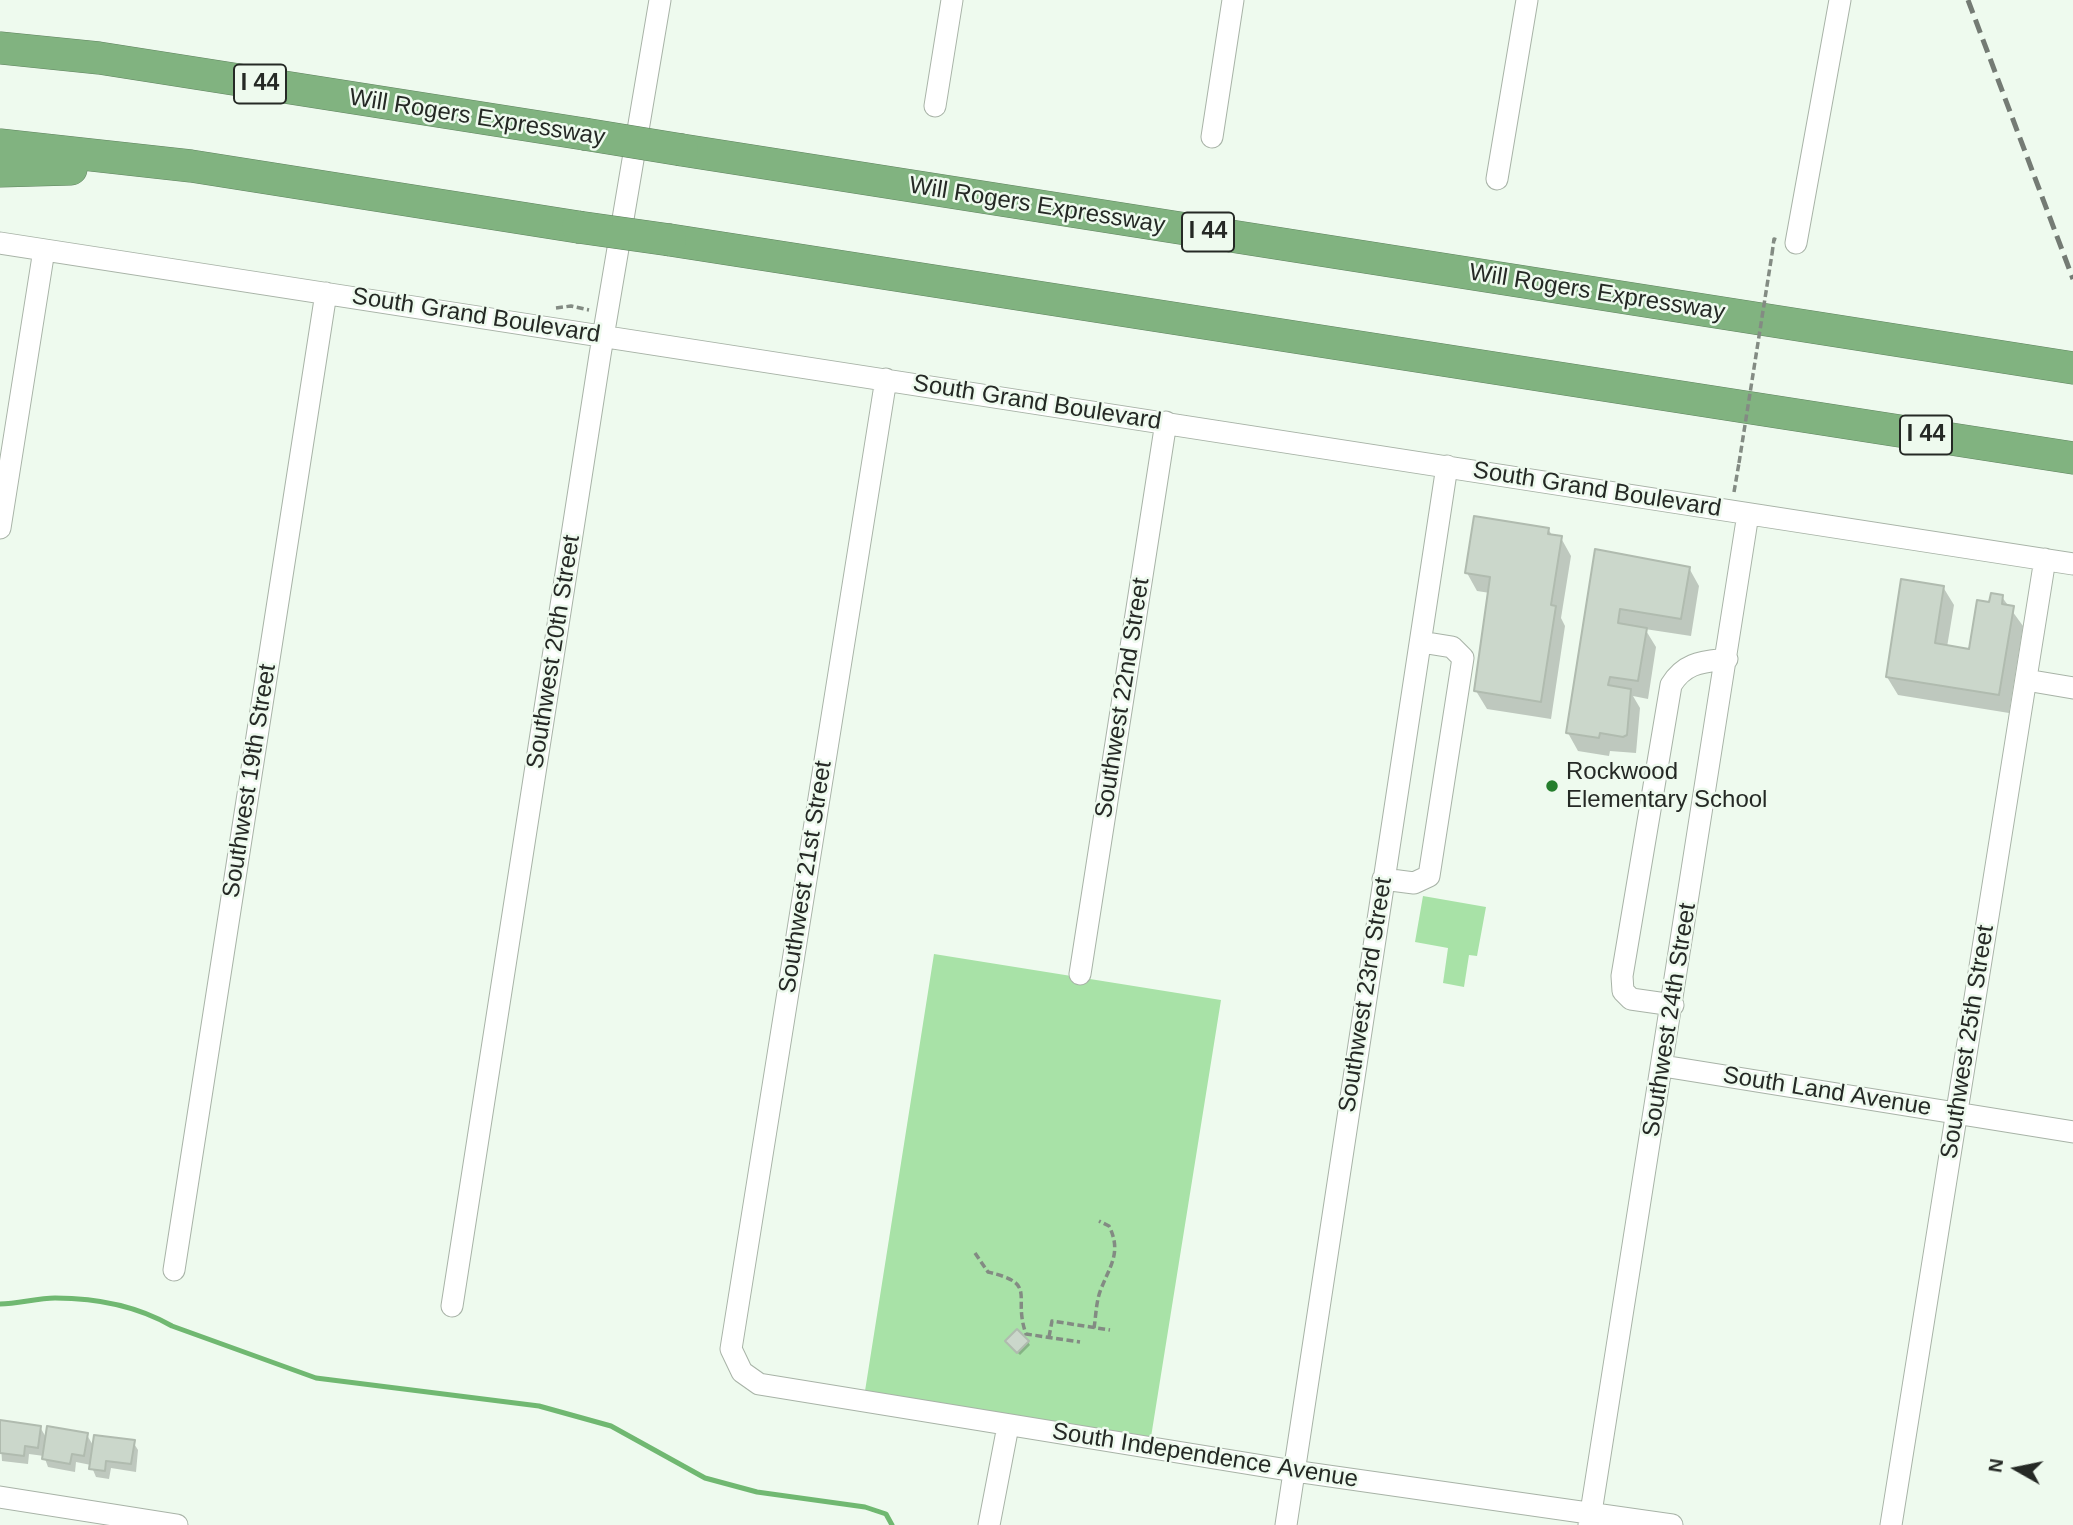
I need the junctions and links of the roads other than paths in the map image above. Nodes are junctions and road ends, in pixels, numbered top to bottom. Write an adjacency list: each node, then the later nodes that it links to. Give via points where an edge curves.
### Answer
1 (660, 0): 19 (street, Southwest 20th Street)
2 (952, 0): 9 (street)
3 (1233, 0): 10 (street)
4 (1527, 0): 14 (street)
5 (1840, 0): 16 (street)
6 (0, 35): 8 (highway)
7 (0, 48): 8 (highway, Will Rogers Expressway / I 44)
8 (99, 58): 20 (highway, Will Rogers Expressway / I 44, bridge)
9 (935, 106)
10 (1212, 137)
11 (0, 145): 12 (highway, I 44)
12 (191, 166): 13 (highway); 23 (highway, I 44, bridge)
13 (0, 171)
14 (1497, 180)
15 (0, 243): 17 (street, South Grand Boulevard)
16 (1796, 243)
17 (44, 250): 18 (street, South Grand Boulevard); 26 (street)
18 (326, 293): 19 (street, South Grand Boulevard); 39 (street, Southwest 19th Street)
19 (604, 336): 21 (street, South Grand Boulevard); 40 (street, Southwest 20th Street)
20 (2073, 368)
21 (886, 379): 22 (street, South Grand Boulevard); 41 (street, Southwest 21st Street, via 731,1349)
22 (1166, 422): 24 (street, South Grand Boulevard); 34 (street, Southwest 22nd Street)
23 (2073, 458)
24 (1447, 466): 25 (street, South Grand Boulevard); 29 (street, Southwest 23rd Street)
25 (1748, 514): 27 (street, South Grand Boulevard); 30 (street, Southwest 24th Street)
26 (0, 528)
27 (2045, 559): 28 (street, South Grand Boulevard); 31 (street, Southwest 25th Street)
28 (2073, 564)
29 (1421, 642): 33 (street, Southwest 23rd Street); 33 (street, via 1452,647 1464,658 1436,844 1429,876 1414,883)
30 (1727, 659): 35 (street, Southwest 24th Street); 35 (street, via 1692,664 1679,671 1671,685 1622,976 1623,991 1631,999)
31 (2026, 680): 32 (street); 37 (street, Southwest 25th Street)
32 (2073, 688)
33 (1383, 879): 43 (street, Southwest 23rd Street)
34 (1080, 974)
35 (1672, 1005): 36 (street, Southwest 24th Street)
36 (1663, 1066): 37 (street, South Land Avenue); 45 (street, Southwest 24th Street)
37 (1957, 1114): 38 (street, South Land Avenue); 51 (street, Southwest 25th Street)
38 (2073, 1132)
39 (174, 1270)
40 (452, 1306)
41 (742, 1372): 42 (street, South Independence Avenue, via 759,1384)
42 (1008, 1426): 43 (street, South Independence Avenue); 48 (street)
43 (1294, 1471): 45 (street, South Independence Avenue); 49 (street, Southwest 23rd Street)
44 (0, 1497): 46 (street)
45 (1590, 1519): 50 (street, South Independence Avenue)
46 (155, 1523): 47 (street)
47 (177, 1525)
48 (989, 1525)
49 (1286, 1525)
50 (1672, 1525)
51 (1891, 1525)

